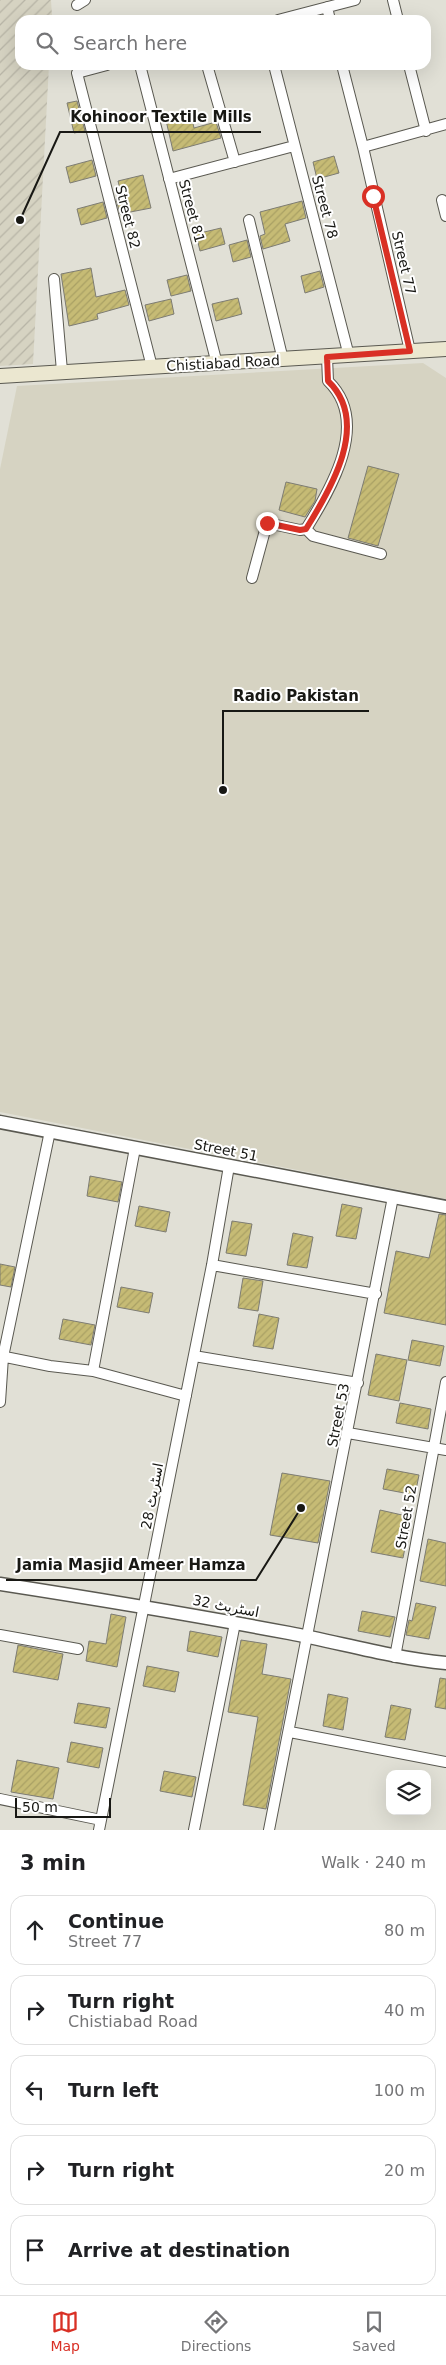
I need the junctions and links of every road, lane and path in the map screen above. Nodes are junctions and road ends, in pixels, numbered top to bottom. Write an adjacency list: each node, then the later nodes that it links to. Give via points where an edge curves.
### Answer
1 (355, 0): 3 (street)
2 (393, 0): 6 (street)
3 (327, 8): 4 (street); 5 (street)
4 (298, 15)
5 (329, 15)
6 (397, 15)
7 (88, 70): 29 (street, Street 82, via 77,73)
8 (141, 70): 18 (street, Street 81)
9 (208, 70): 17 (street)
10 (275, 70): 15 (street, Street 78)
11 (343, 70): 16 (street, Street 77)
12 (410, 70): 14 (street)
13 (446, 124): 14 (street)
14 (426, 131): 16 (street)
15 (294, 146): 17 (street); 25 (street, Street 78)
16 (363, 147): 24 (street, Street 77)
17 (235, 162): 18 (street)
18 (169, 179): 28 (street, Street 81)
19 (442, 200): 20 (street)
20 (446, 216)
21 (249, 220): 27 (street)
22 (54, 279): 30 (street)
23 (446, 349): 24 (main road, Chistiabad Road)
24 (410, 351): 25 (main road, Chistiabad Road)
25 (349, 356): 26 (main road, Chistiabad Road)
26 (327, 357): 27 (main road, Chistiabad Road); 32 (street, via 328,381 337,389 346,417 346,447 338,473)
27 (283, 360): 28 (main road, Chistiabad Road)
28 (217, 364): 29 (main road, Chistiabad Road)
29 (152, 367): 30 (main road, Chistiabad Road)
30 (62, 371): 31 (main road, Chistiabad Road)
31 (0, 376)
32 (306, 529): 33 (street, via 313,536); 34 (street, via 267,523)
33 (381, 554)
34 (252, 578)
35 (0, 1122): 36 (street, Street 51)
36 (50, 1131): 37 (street, Street 51); 43 (street)
37 (135, 1148): 38 (street, Street 51); 45 (street)
38 (229, 1166): 39 (street, Street 51); 41 (street, اسٹریٹ 28)
39 (393, 1197): 40 (street, Street 51); 42 (street, Street 53)
40 (446, 1206)
41 (212, 1265): 42 (street); 44 (street, اسٹریٹ 28)
42 (376, 1294): 47 (street, Street 53)
43 (2, 1356): 45 (street); 49 (street)
44 (194, 1356): 47 (street); 48 (street, اسٹریٹ 28)
45 (93, 1371): 48 (street)
46 (446, 1382): 51 (street, Street 52)
47 (358, 1383): 50 (street, Street 53)
48 (186, 1396): 54 (street, اسٹریٹ 28)
49 (0, 1402)
50 (348, 1433): 51 (street); 57 (street, Street 53)
51 (433, 1448): 52 (street); 59 (street, Street 52)
52 (446, 1450)
53 (0, 1584): 54 (street, اسٹریٹ 32)
54 (144, 1606): 55 (street, اسٹریٹ 32); 64 (street, اسٹریٹ 28)
55 (235, 1623): 57 (street, اسٹریٹ 32); 65 (street)
56 (0, 1635): 58 (street)
57 (308, 1637): 59 (street, اسٹریٹ 32); 61 (street, Street 53)
58 (78, 1649)
59 (395, 1657): 60 (street, اسٹریٹ 32)
60 (446, 1663)
61 (290, 1732): 62 (street); 66 (street, Street 53)
62 (446, 1762)
63 (0, 1799): 64 (street)
64 (100, 1825)
65 (194, 1830)
66 (269, 1830)

